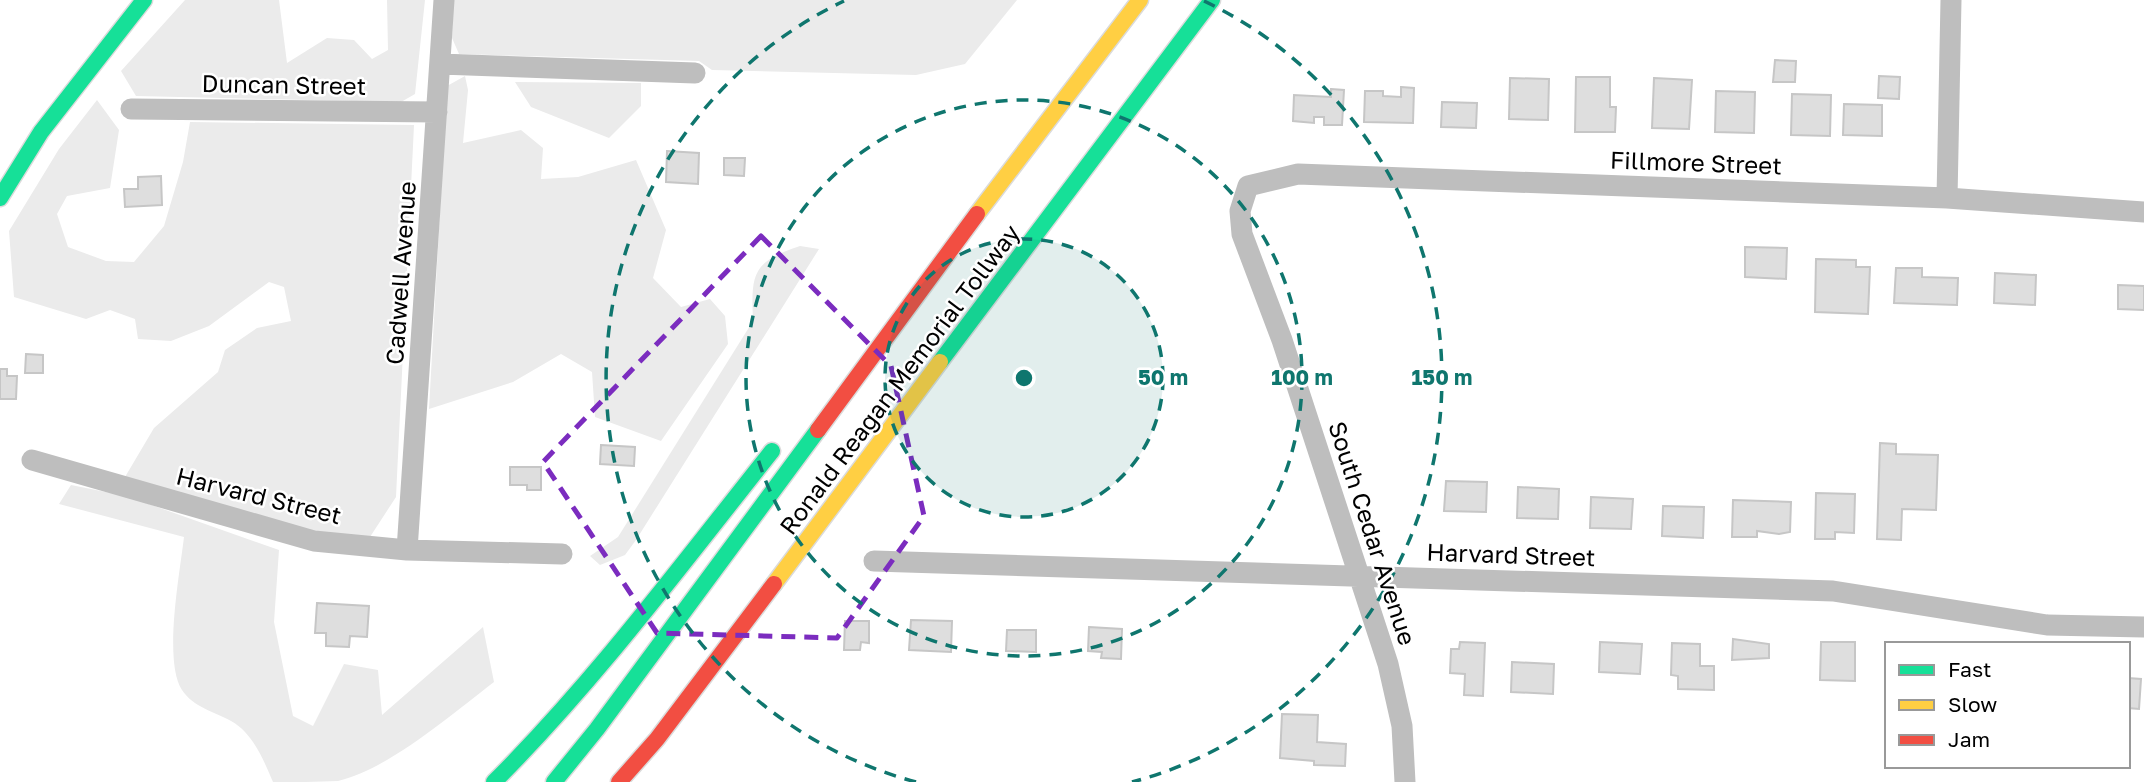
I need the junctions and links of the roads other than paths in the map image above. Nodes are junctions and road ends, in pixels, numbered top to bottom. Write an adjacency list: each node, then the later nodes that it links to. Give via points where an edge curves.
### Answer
1 (145, 0): 12 (highway, via 41,132)
2 (444, 0): 6 (street, Cadwell Avenue)
3 (1140, 0): 10 (highway, Ronald Reagan Memorial Tollway)
4 (1212, 0): 23 (highway, Ronald Reagan Memorial Tollway)
5 (1951, 0): 13 (street)
6 (440, 64): 7 (street); 9 (street, Cadwell Avenue)
7 (695, 72)
8 (131, 109): 9 (street, Duncan Street)
9 (437, 112): 18 (street, Cadwell Avenue)
10 (1020, 156): 15 (highway); 25 (highway, Ronald Reagan Memorial Tollway)
11 (1248, 187): 13 (street, Fillmore Street, via 1298,174); 21 (street, South Cedar Avenue, via 1240,211 1242,234)
12 (0, 198)
13 (1947, 198): 14 (street, Fillmore Street)
14 (2144, 212)
15 (859, 347)
16 (781, 440): 24 (highway, via 598,671)
17 (33, 460): 18 (street, Harvard Street, via 314,541)
18 (407, 550): 19 (street, Harvard Street)
19 (562, 554)
20 (874, 561): 21 (street, Harvard Street)
21 (1361, 575): 22 (street, Harvard Street, via 1833,591 2034,623); 28 (street, South Cedar Avenue, via 1399,704)
22 (2144, 627)
23 (657, 739): 26 (highway, Ronald Reagan Memorial Tollway); 27 (highway)
24 (494, 782)
25 (554, 782)
26 (619, 782)
27 (626, 782)
28 (1405, 782)

